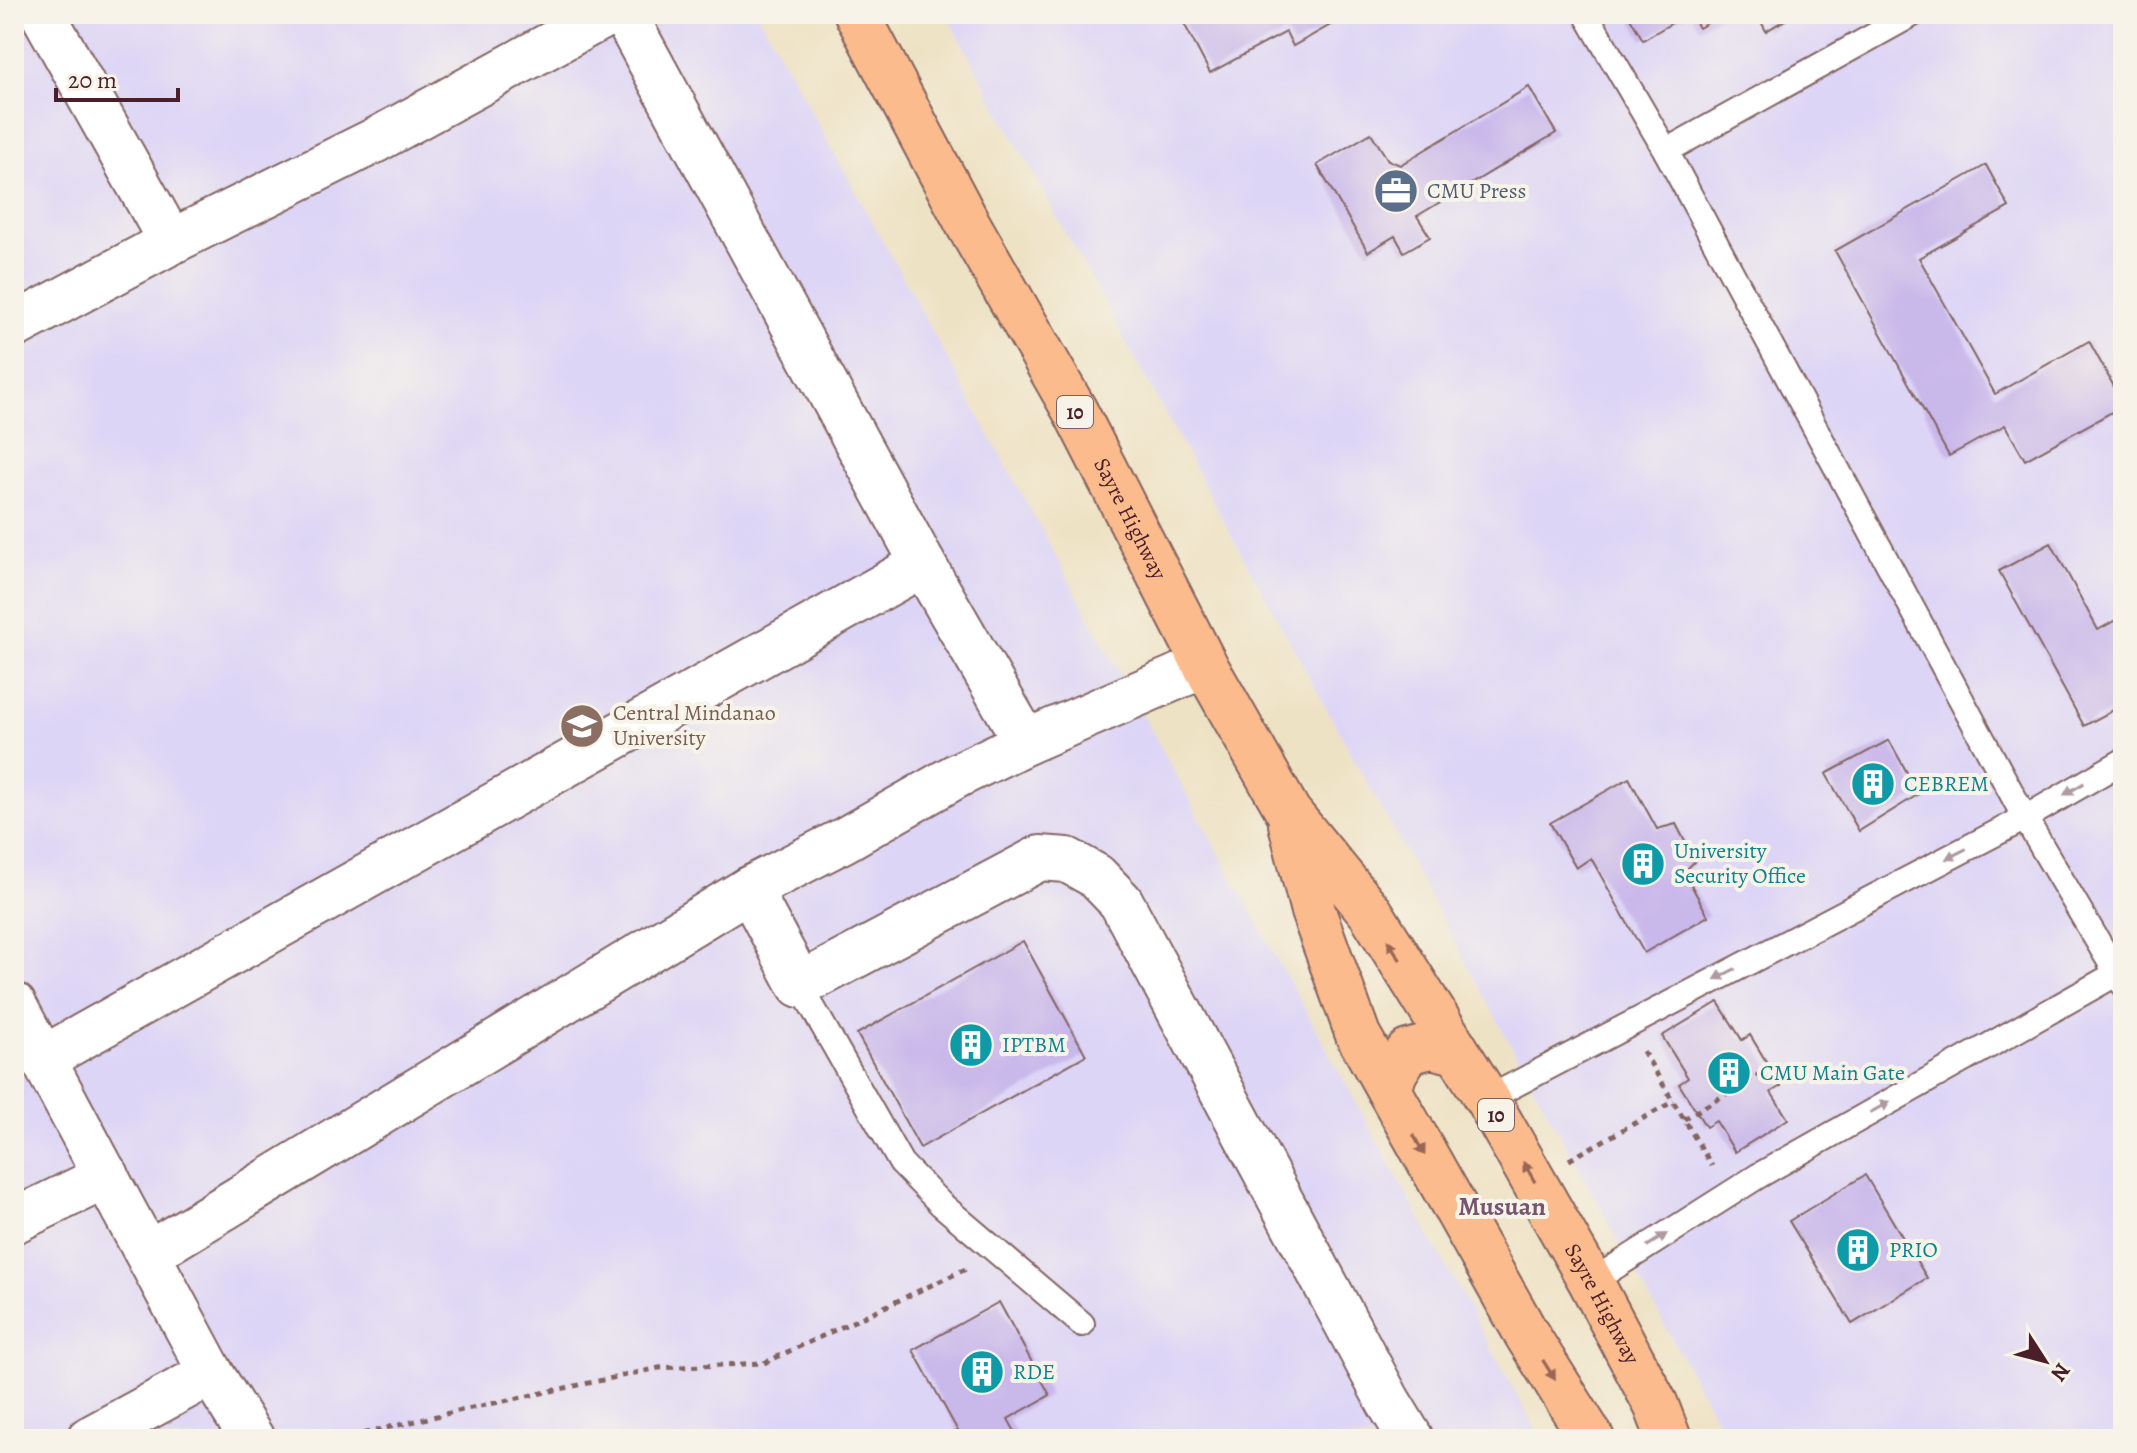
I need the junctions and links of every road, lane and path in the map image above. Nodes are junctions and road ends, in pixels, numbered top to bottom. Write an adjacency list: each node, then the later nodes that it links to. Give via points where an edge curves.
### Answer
1 (43, 14): 8 (street)
2 (607, 14): 8 (street, via 376,140)
3 (624, 14): 10 (street)
4 (857, 14): 11 (highway, Sayre Highway / 10, via 1075,411)
5 (1586, 14): 7 (lane)
6 (1913, 14): 7 (lane)
7 (1666, 151): 15 (lane)
8 (171, 242): 9 (street)
9 (14, 326)
10 (923, 564): 12 (street); 22 (street)
11 (1205, 665): 12 (street); 14 (highway, Sayre Highway / 10)
12 (1026, 742): 16 (street)
13 (2123, 761): 15 (lane, one-way to 15)
14 (1289, 813): 21 (highway, Sayre Highway / 10, one-way to 14, via 1371,913); 24 (highway, Sayre Highway / 10, via 1313,911 1348,1008)
15 (2025, 818): 17 (lane); 20 (lane, one-way to 20)
16 (749, 889): 18 (street); 32 (street)
17 (2121, 976): 30 (lane, one-way to 17)
18 (800, 985): 33 (lane, via 901,1163); 40 (street, via 1040,858 1067,860 1096,876 1121,902)
19 (14, 1005): 22 (street)
20 (1627, 1024): 25 (lane); 26 (path)
21 (1457, 1052): 24 (highway, via 1431,1046 1408,1052); 25 (highway, Sayre Highway / 10)
22 (44, 1058): 28 (street)
23 (1770, 1068): 27 (path)
24 (1389, 1090): 41 (highway, Sayre Highway / 10, one-way to 41)
25 (1487, 1099): 29 (highway, Sayre Highway / 10, one-way to 25)
26 (1674, 1101): 27 (path); 29 (path)
27 (1684, 1119): 30 (path)
28 (107, 1176): 31 (street); 32 (street)
29 (1533, 1179): 34 (highway, Sayre Highway / 10)
30 (1729, 1194): 34 (lane, one-way to 30)
31 (14, 1221)
32 (148, 1254): 36 (street)
33 (1000, 1254): 35 (lane); 39 (path, via 764,1363 659,1368)
34 (1591, 1282): 42 (highway, Sayre Highway / 10)
35 (1082, 1324)
36 (211, 1373): 37 (street); 38 (street)
37 (89, 1439)
38 (252, 1439)
39 (340, 1439)
40 (1411, 1439)
41 (1592, 1439)
42 (1669, 1439)

